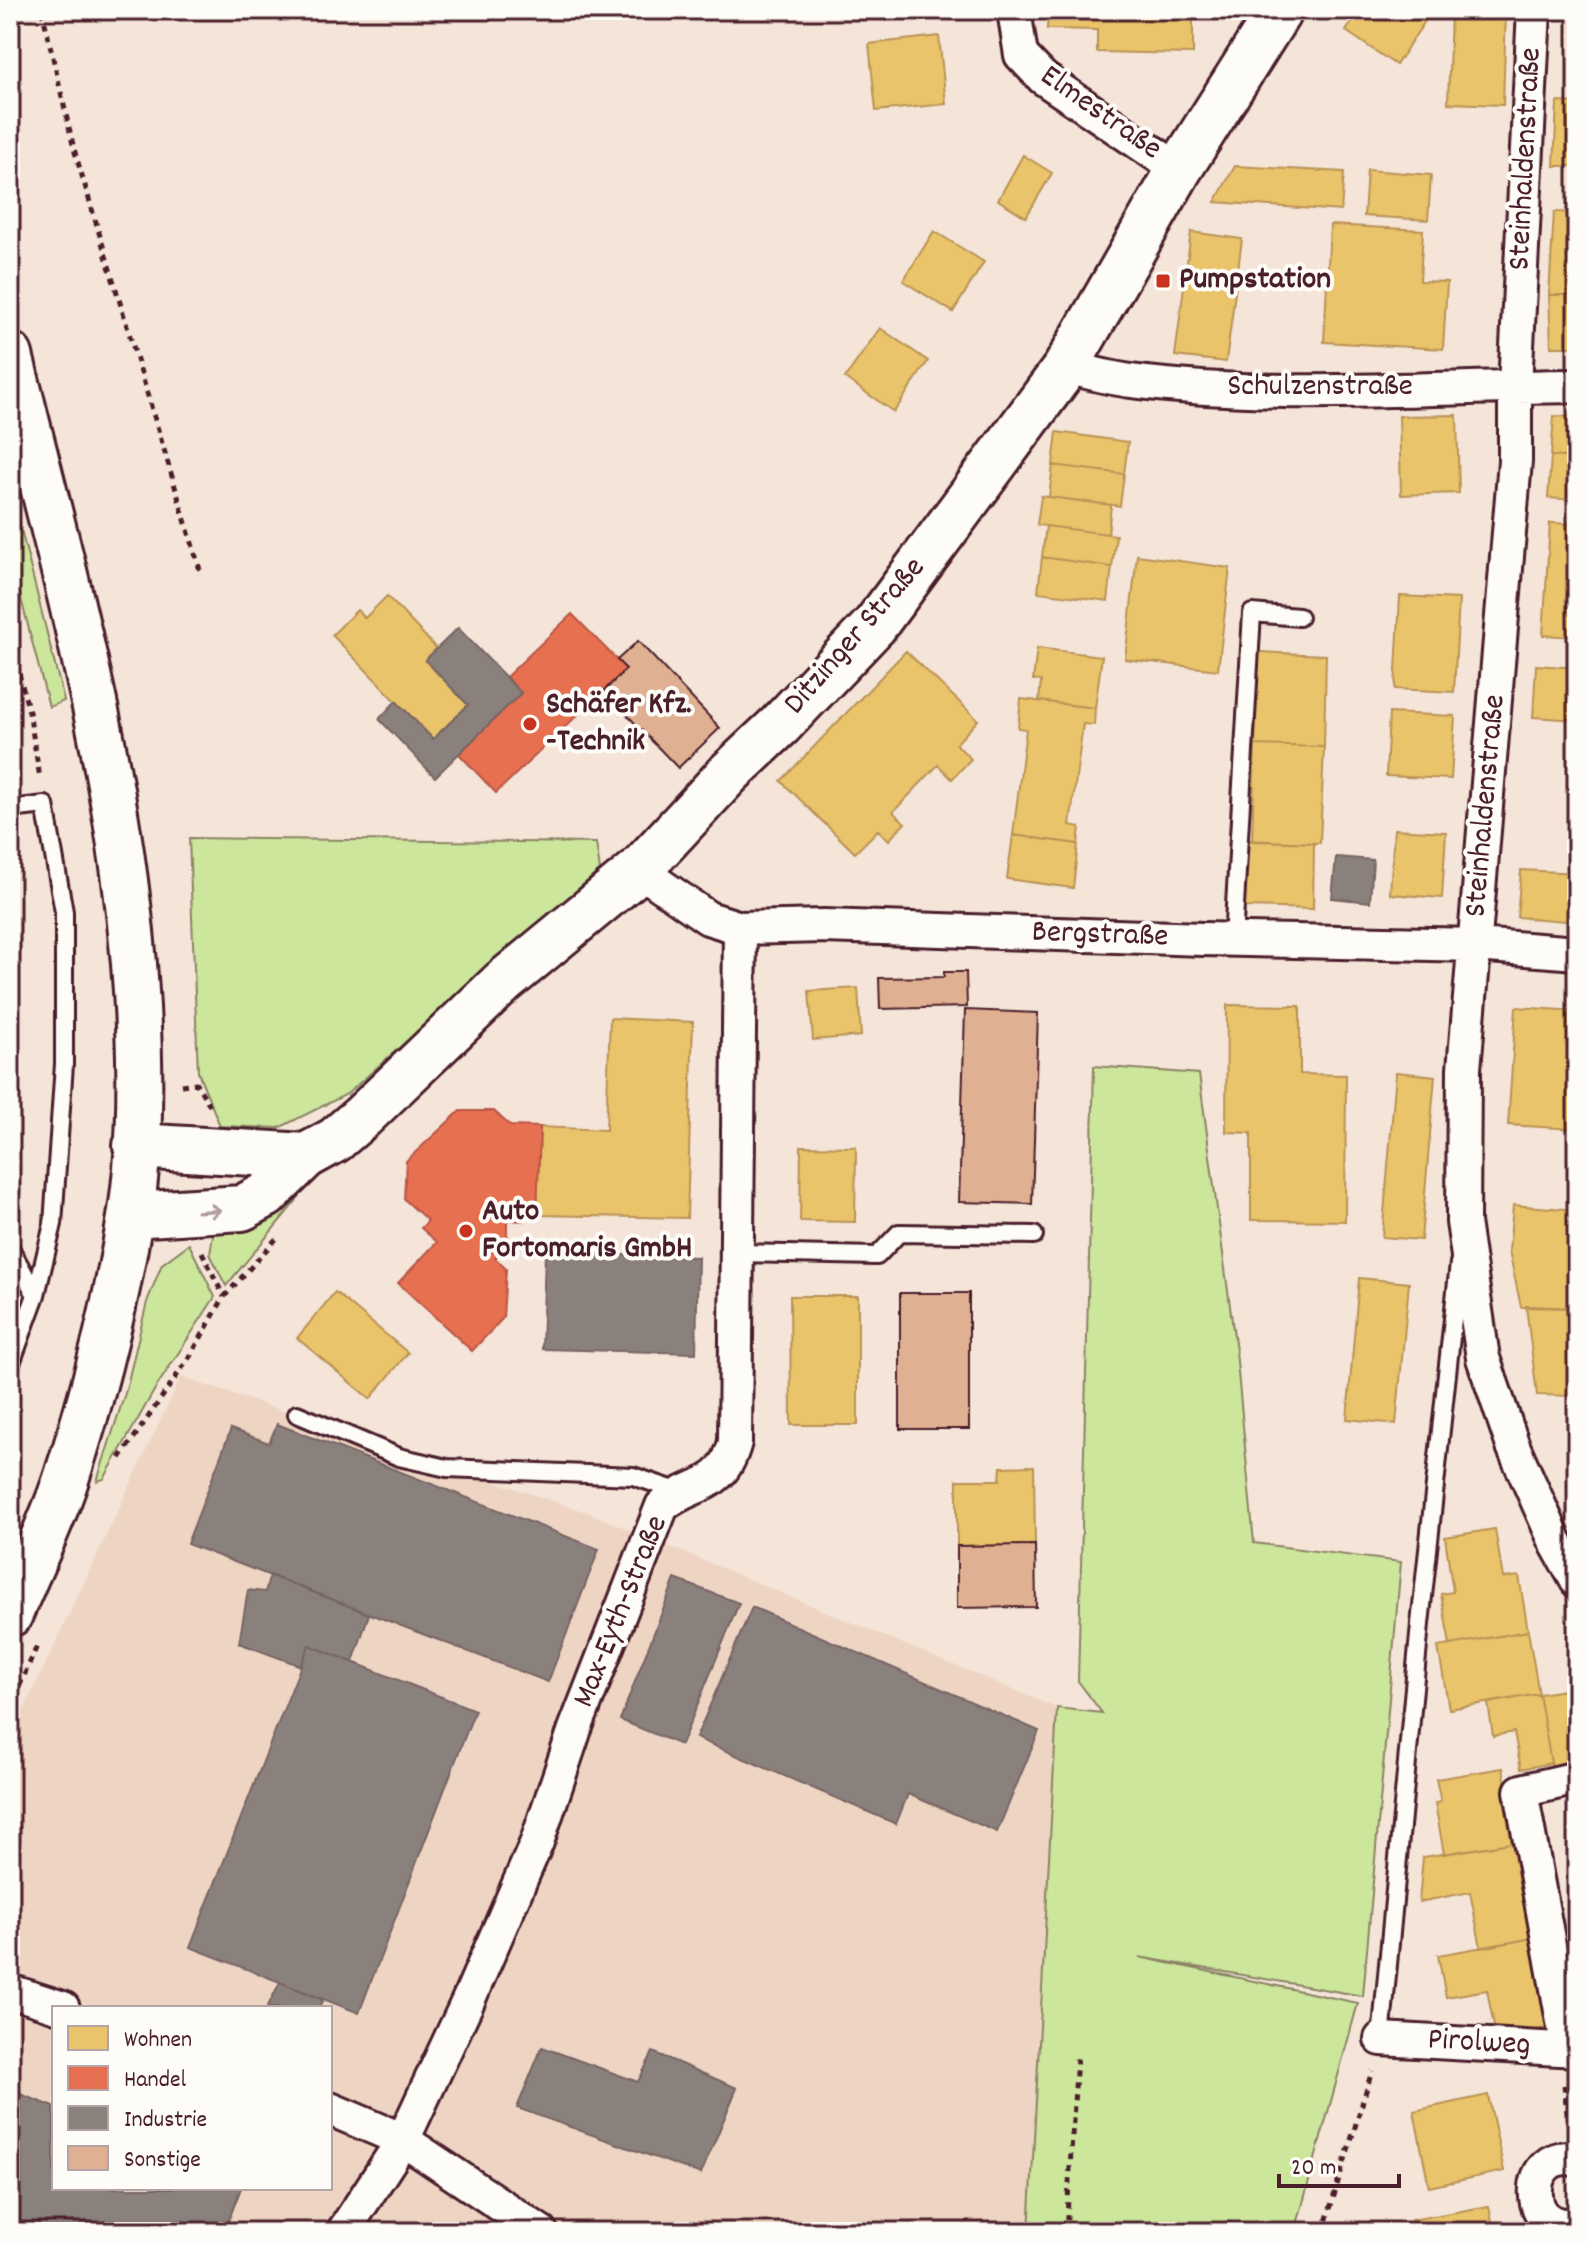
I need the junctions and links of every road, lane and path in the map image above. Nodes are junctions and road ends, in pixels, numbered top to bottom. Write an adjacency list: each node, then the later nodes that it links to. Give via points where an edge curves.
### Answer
1 (42, 10): 10 (path, via 74,149)
2 (1014, 10): 5 (street, Elmestraße, via 1021,55 1043,78)
3 (1280, 10): 5 (street, Ditzinger Straße)
4 (1534, 10): 8 (street, Steinhaldenstraße)
5 (1179, 170): 7 (street, Ditzinger Straße)
6 (10, 355): 20 (street, via 111,781 132,932 141,1065)
7 (1066, 367): 8 (street, Schulzenstraße, via 1130,381 1209,387); 15 (street, Ditzinger Straße, via 875,625)
8 (1515, 386): 9 (street, Schulzenstraße); 18 (street, Steinhaldenstraße, via 1515,461)
9 (1577, 386)
10 (200, 570)
11 (1299, 617): 17 (lane, via 1252,613)
12 (10, 639): 13 (path)
13 (45, 805): 14 (lane); 28 (lane, via 64,912 64,1064 53,1224)
14 (10, 809)
15 (639, 870): 16 (street, Bergstraße, via 708,918); 21 (street, Ditzinger Straße, via 503,982 335,1140)
16 (740, 928): 17 (street, Bergstraße, via 824,926); 27 (street, Max-Eyth-Straße)
17 (1233, 940): 18 (street, Bergstraße)
18 (1476, 945): 19 (street, Bergstraße); 23 (street, Steinhaldenstraße, via 1464,1069)
19 (1577, 953)
20 (136, 1146): 21 (street); 22 (street)
21 (306, 1156): 22 (street, Ditzinger Straße, one-way to 21, via 242,1208 266,1195)
22 (131, 1215): 34 (street, via 104,1347)
23 (1463, 1222): 33 (street, Steinhaldenstraße, via 1483,1358 1513,1446); 39 (lane)
24 (283, 1231): 31 (path, via 224,1297)
25 (1034, 1235): 27 (lane, via 899,1233 877,1256)
26 (10, 1248): 28 (lane)
27 (738, 1253): 32 (street, Max-Eyth-Straße, via 735,1442 729,1463 716,1478)
28 (36, 1295): 29 (lane)
29 (10, 1366)
30 (297, 1414): 32 (lane, via 399,1457 447,1468 633,1476)
31 (117, 1464)
32 (680, 1492): 43 (street, Max-Eyth-Straße, via 662,1506 537,1842)
33 (1577, 1581)
34 (25, 1627): 35 (path)
35 (10, 1708)
36 (1577, 1778): 40 (street, via 1521,1791)
37 (10, 1991): 38 (street)
38 (57, 2006)
39 (1381, 2039): 40 (street, Pirolweg); 49 (path)
40 (1572, 2050): 44 (path, via 1562,2070)
41 (1077, 2056): 48 (path)
42 (332, 2110): 43 (street)
43 (403, 2140): 46 (street, Max-Eyth-Straße); 47 (street)
44 (1574, 2159): 45 (street, via 1562,2158 1544,2167 1535,2185 1539,2209 1554,2223)
45 (1571, 2227)
46 (343, 2232)
47 (541, 2232)
48 (1066, 2232)
49 (1323, 2232)

